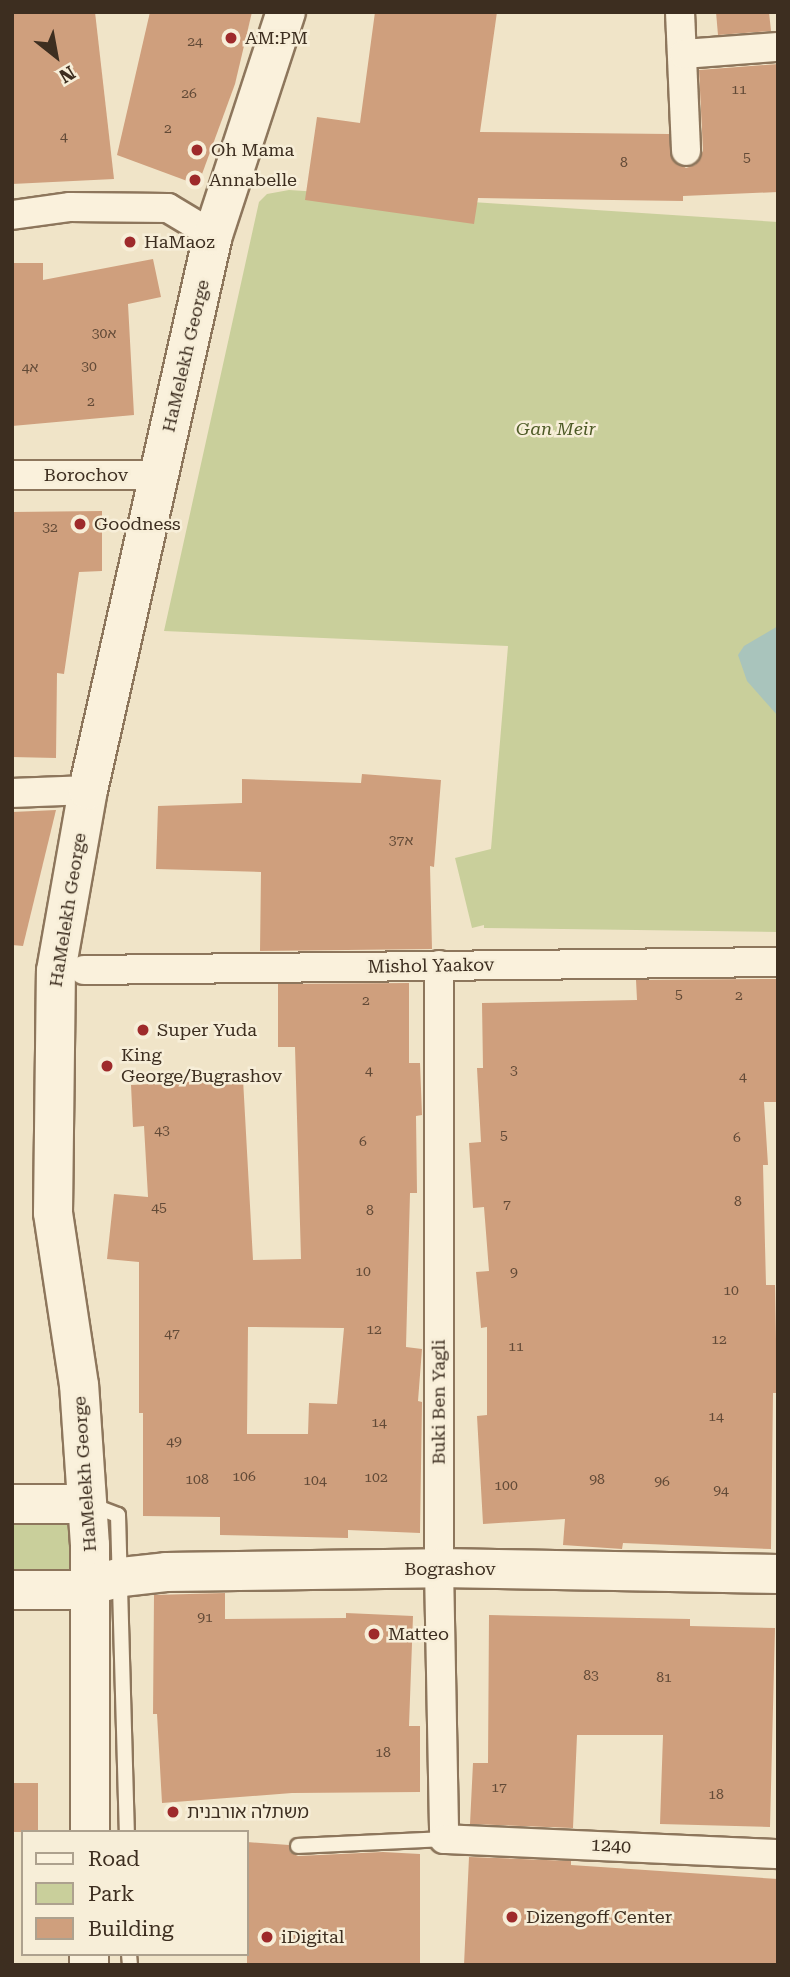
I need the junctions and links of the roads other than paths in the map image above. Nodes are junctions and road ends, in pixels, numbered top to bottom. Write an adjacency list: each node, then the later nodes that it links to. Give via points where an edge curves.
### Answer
1 (286, 12): 7 (street, HaMelekh George)
2 (680, 12): 4 (street)
3 (778, 47): 4 (street)
4 (684, 54): 5 (street)
5 (685, 151)
6 (12, 215): 7 (street, via 69,207 168,208)
7 (213, 235): 9 (street, HaMelekh George)
8 (12, 475): 9 (street, Borochov)
9 (160, 475): 10 (street, HaMelekh George)
10 (88, 790): 11 (street); 16 (street, HaMelekh George, via 55,980 52,1213)
11 (12, 793)
12 (778, 962): 13 (street, Mishol Yaakov)
13 (439, 965): 14 (street, Mishol Yaakov); 17 (street, Buki Ben Yagli)
14 (84, 970)
15 (12, 1504): 16 (street)
16 (103, 1509): 19 (street, HaMelekh George)
17 (439, 1568): 18 (street, Bograshov); 19 (street, Bograshov, via 166,1572); 23 (street, Buki Ben Yagli)
18 (778, 1574)
19 (107, 1582): 20 (street, Bograshov, via 73,1590); 21 (street, HaMelekh George); 22 (lane, HaMelekh George)
20 (12, 1590)
21 (90, 1830)
22 (127, 1830)
23 (444, 1839): 24 (lane); 25 (street, 1240)
24 (299, 1846)
25 (778, 1854)

